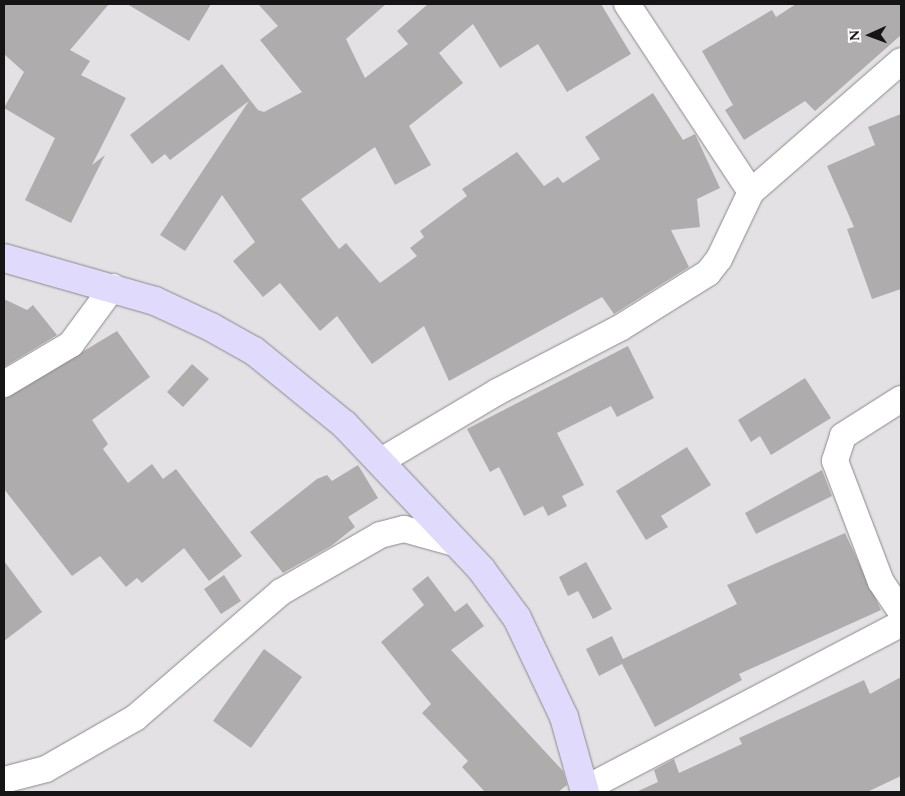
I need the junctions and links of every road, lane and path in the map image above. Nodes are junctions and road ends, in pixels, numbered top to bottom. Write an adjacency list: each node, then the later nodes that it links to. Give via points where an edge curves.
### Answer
1 (627, 4): 3 (street)
2 (901, 61): 3 (street)
3 (751, 192): 8 (street, via 719,259 708,273 620,328 497,392)
4 (4, 258): 5 (main road)
5 (113, 287): 6 (street, via 71,344); 8 (main road, via 155,301 254,351 303,387)
6 (4, 384)
7 (901, 399): 10 (street, via 843,436 835,461 881,582)
8 (380, 461): 9 (main road)
9 (458, 544): 13 (street, via 404,529 380,535 281,592 136,718); 14 (main road, via 517,618 541,663 564,717)
10 (901, 612)
11 (901, 624): 14 (street)
12 (4, 780): 13 (street)
13 (42, 780)
14 (585, 790)

